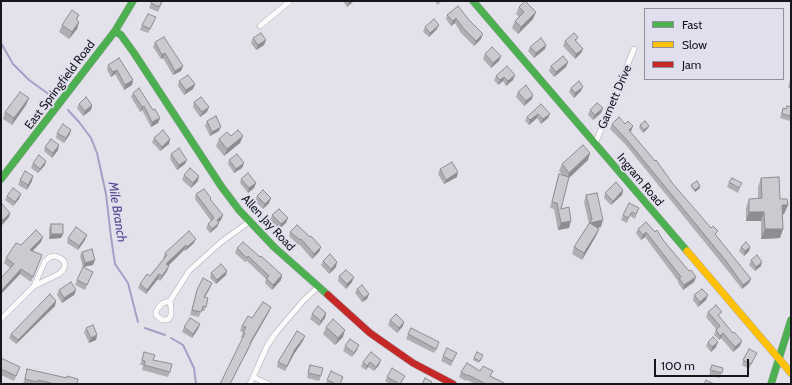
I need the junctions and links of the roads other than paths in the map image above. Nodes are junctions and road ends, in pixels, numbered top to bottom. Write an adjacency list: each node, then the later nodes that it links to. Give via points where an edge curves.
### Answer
1 (133, 1): 5 (street, East Springfield Road)
2 (290, 1): 4 (street)
3 (473, 1): 7 (street, Ingram Road)
4 (260, 26)
5 (115, 30): 8 (street, East Springfield Road); 9 (street, Allen Jay Road, via 134,53 221,186)
6 (634, 49): 7 (street, Garnett Drive)
7 (595, 144): 15 (street, Ingram Road)
8 (1, 179)
9 (250, 221): 11 (street, Allen Jay Road); 12 (street, via 220,243 189,271)
10 (34, 286): 10 (street, via 59,274 65,266 64,261 55,256 45,261); 13 (street)
11 (318, 287): 17 (street, via 275,334); 20 (street, Allen Jay Road, via 370,333 413,363)
12 (170, 301)
13 (1, 319)
14 (791, 320): 15 (street)
15 (779, 359): 16 (street, Ingram Road); 21 (street)
16 (791, 373)
17 (253, 377): 18 (street); 19 (street)
18 (250, 384)
19 (268, 384)
20 (453, 384)
21 (771, 384)

